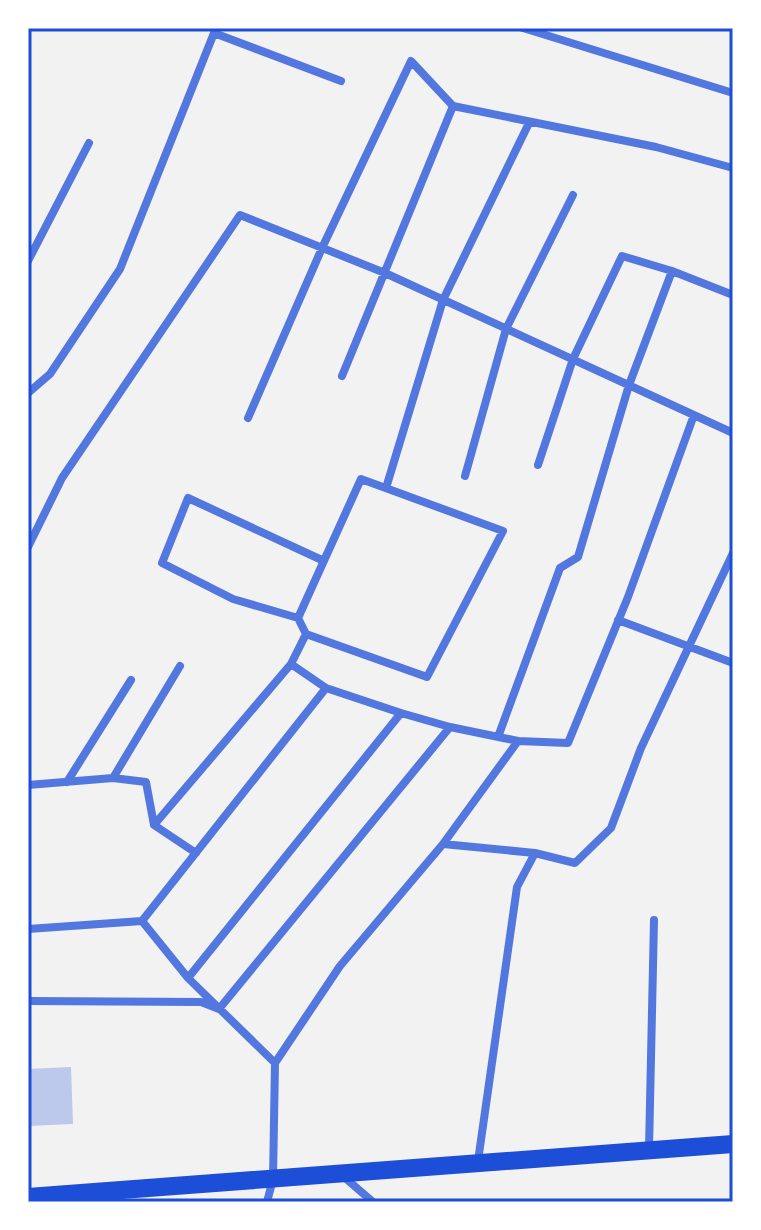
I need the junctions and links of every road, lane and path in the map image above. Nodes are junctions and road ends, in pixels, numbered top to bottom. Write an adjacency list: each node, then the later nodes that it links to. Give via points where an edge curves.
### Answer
1 (523, 28): 4 (street)
2 (215, 30): 3 (street); 20 (street, via 120,269 50,374)
3 (341, 81)
4 (733, 93)
5 (453, 106): 6 (street); 10 (street, via 411,61); 13 (street)
6 (529, 123): 8 (street); 15 (street)
7 (89, 143): 11 (street)
8 (733, 168)
9 (573, 195): 16 (street)
10 (322, 248): 13 (street); 22 (street); 27 (street, via 240,215 62,478)
11 (28, 261)
12 (672, 271): 14 (street); 17 (street, via 622,256); 19 (street)
13 (385, 273): 15 (street); 18 (street)
14 (733, 295)
15 (443, 300): 16 (street); 26 (street)
16 (506, 329): 17 (street); 25 (street)
17 (573, 359): 19 (street); 24 (street)
18 (342, 376)
19 (629, 385): 21 (street); 41 (street, via 578,557 560,568)
20 (28, 393)
21 (694, 415): 23 (street); 31 (street)
22 (248, 418)
23 (733, 433)
24 (538, 465)
25 (465, 476)
26 (386, 488): 29 (street, via 361,479); 32 (street, via 503,531 427,677)
27 (28, 547)
28 (733, 553): 33 (street)
29 (324, 561): 30 (street); 30 (street, via 188,498 162,563 233,599)
30 (298, 618): 32 (street)
31 (618, 620): 33 (street); 42 (street, via 568,743)
32 (306, 634): 35 (street)
33 (689, 647): 34 (street); 49 (street, via 641,748 611,828 575,863)
34 (733, 663)
35 (291, 664): 38 (street); 46 (street)
36 (180, 666): 43 (street)
37 (131, 680): 44 (street)
38 (326, 688): 39 (street); 48 (street)
39 (401, 713): 40 (street); 53 (street)
40 (450, 727): 41 (street); 55 (street)
41 (498, 737): 42 (street)
42 (518, 741): 47 (street)
43 (113, 778): 44 (street); 46 (street, via 146,782)
44 (67, 782): 45 (street)
45 (28, 785)
46 (154, 825): 48 (street)
47 (443, 844): 49 (street); 56 (street, via 340,966)
48 (196, 853): 51 (street)
49 (535, 853): 59 (street, via 517,887)
50 (654, 920): 58 (street)
51 (142, 921): 52 (street); 53 (street)
52 (28, 929)
53 (188, 978): 55 (street)
54 (28, 1001): 55 (street, via 201,1002)
55 (219, 1009): 56 (street)
56 (275, 1063): 61 (street)
57 (733, 1144): 58 (main road)
58 (649, 1150): 59 (main road)
59 (478, 1163): 60 (main road)
60 (340, 1173): 61 (main road); 64 (street)
61 (273, 1179): 62 (main road); 63 (street)
62 (28, 1197)
63 (267, 1202)
64 (373, 1202)

